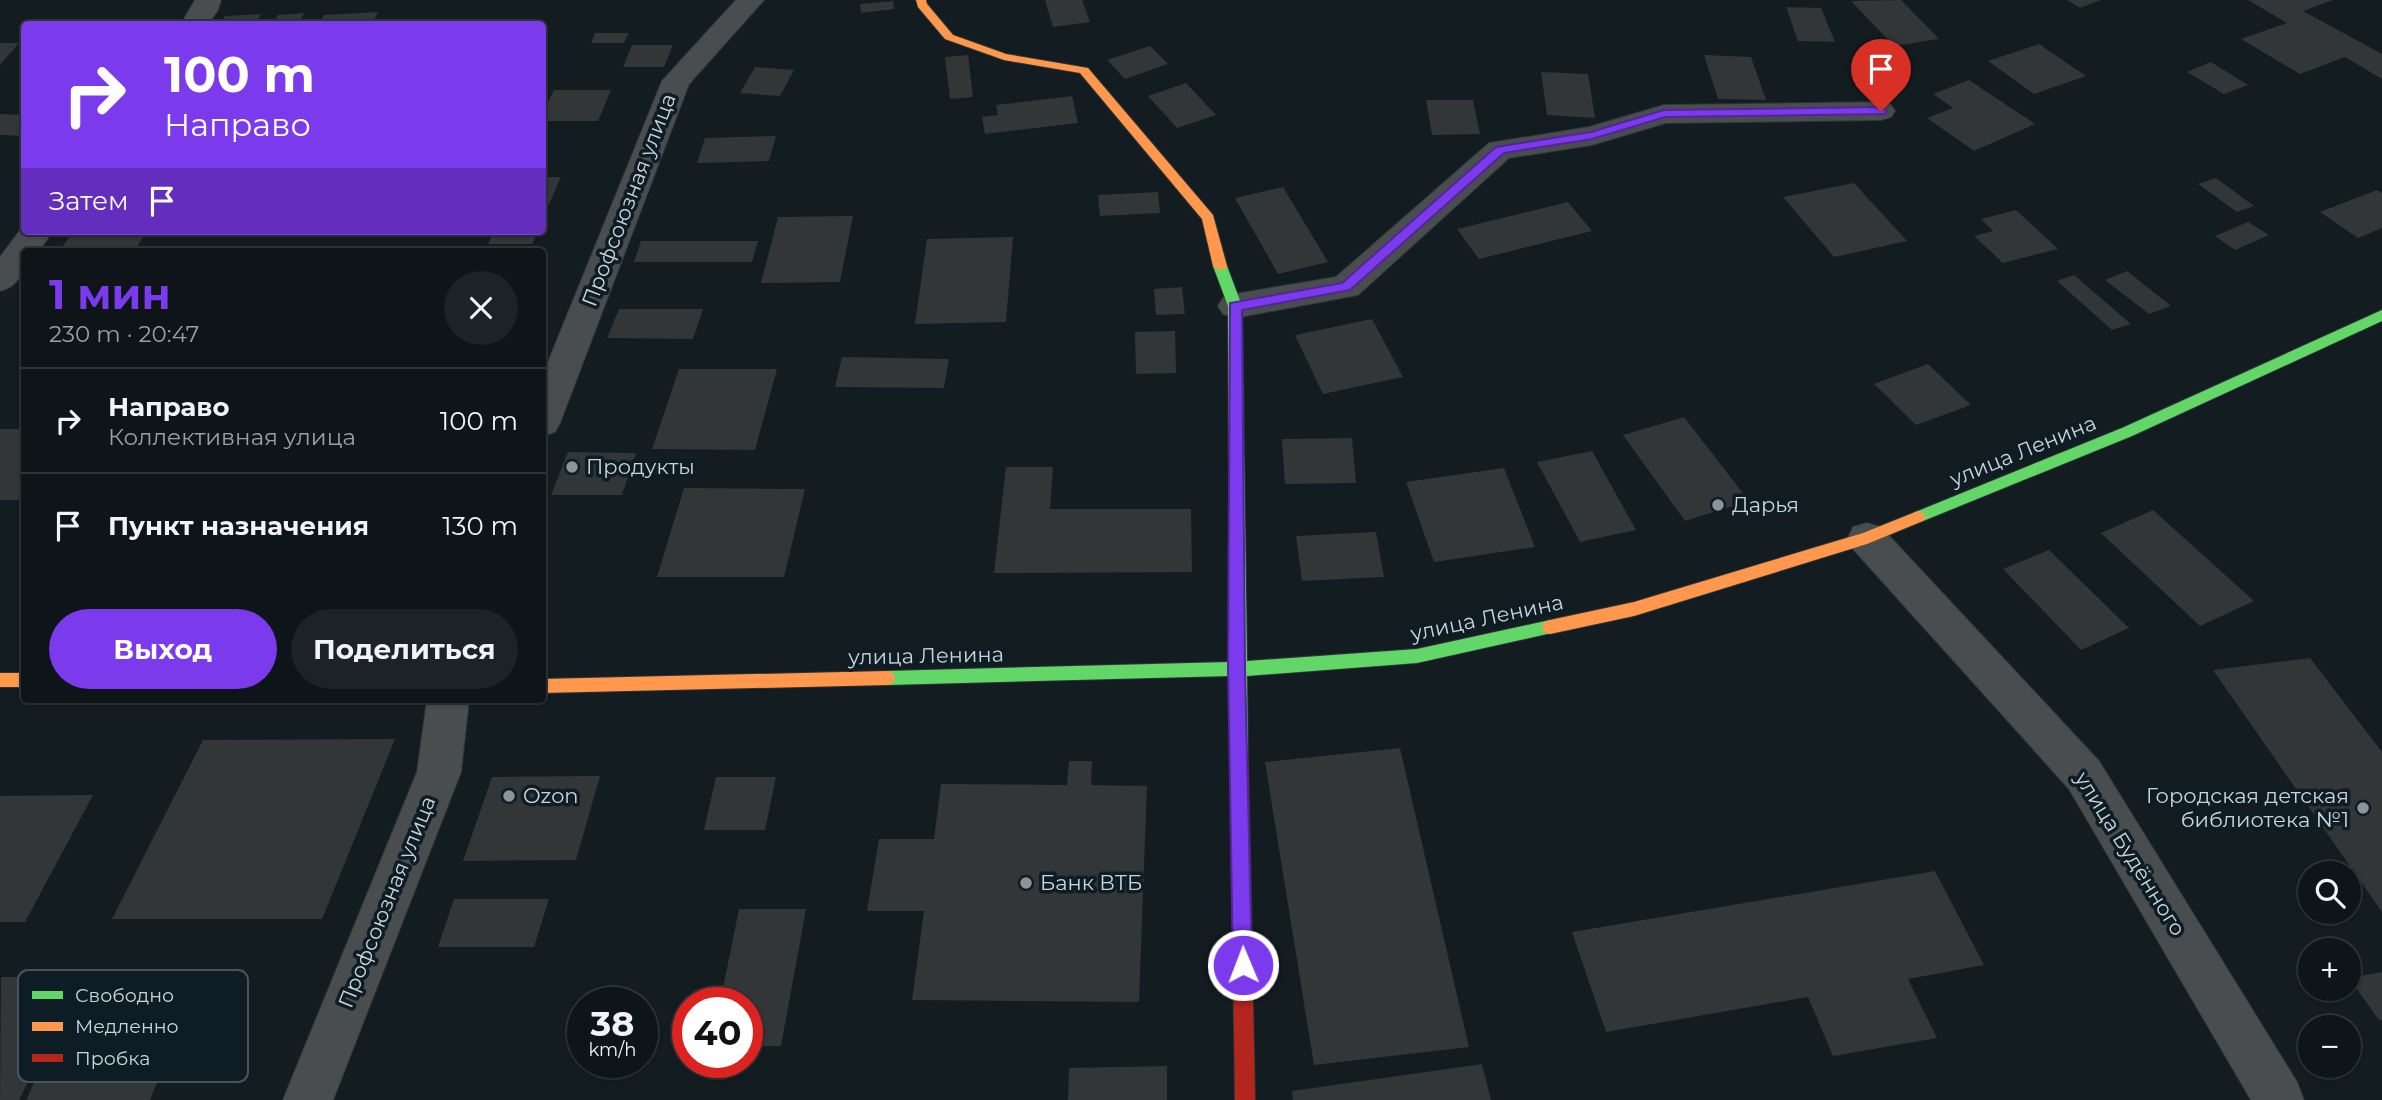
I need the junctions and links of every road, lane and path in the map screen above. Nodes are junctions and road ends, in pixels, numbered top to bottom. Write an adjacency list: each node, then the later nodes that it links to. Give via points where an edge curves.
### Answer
1 (208, 0): 4 (street)
2 (751, 0): 10 (street, Профсоюзная улица, via 676,81)
3 (921, 0): 8 (main road, via 949,37 1004,57 1084,70 1208,218 1224,283)
4 (196, 21)
5 (1881, 111): 8 (street, via 1664,114 1592,136 1500,150 1346,287)
6 (21, 252): 7 (street)
7 (0, 280)
8 (1235, 306): 12 (main road)
9 (2382, 315): 11 (main road, улица Ленина, via 2127,432)
10 (546, 413)
11 (1867, 538): 12 (main road, улица Ленина, via 1634,609 1417,656); 19 (street, улица Будённого, via 2084,775)
12 (1237, 668): 15 (main road, улица Ленина); 18 (main road)
13 (0, 680): 14 (main road)
14 (21, 680)
15 (546, 686)
16 (448, 703): 17 (street, Профсоюзная улица, via 439,772)
17 (308, 1100)
18 (1245, 1100)
19 (2279, 1100)

